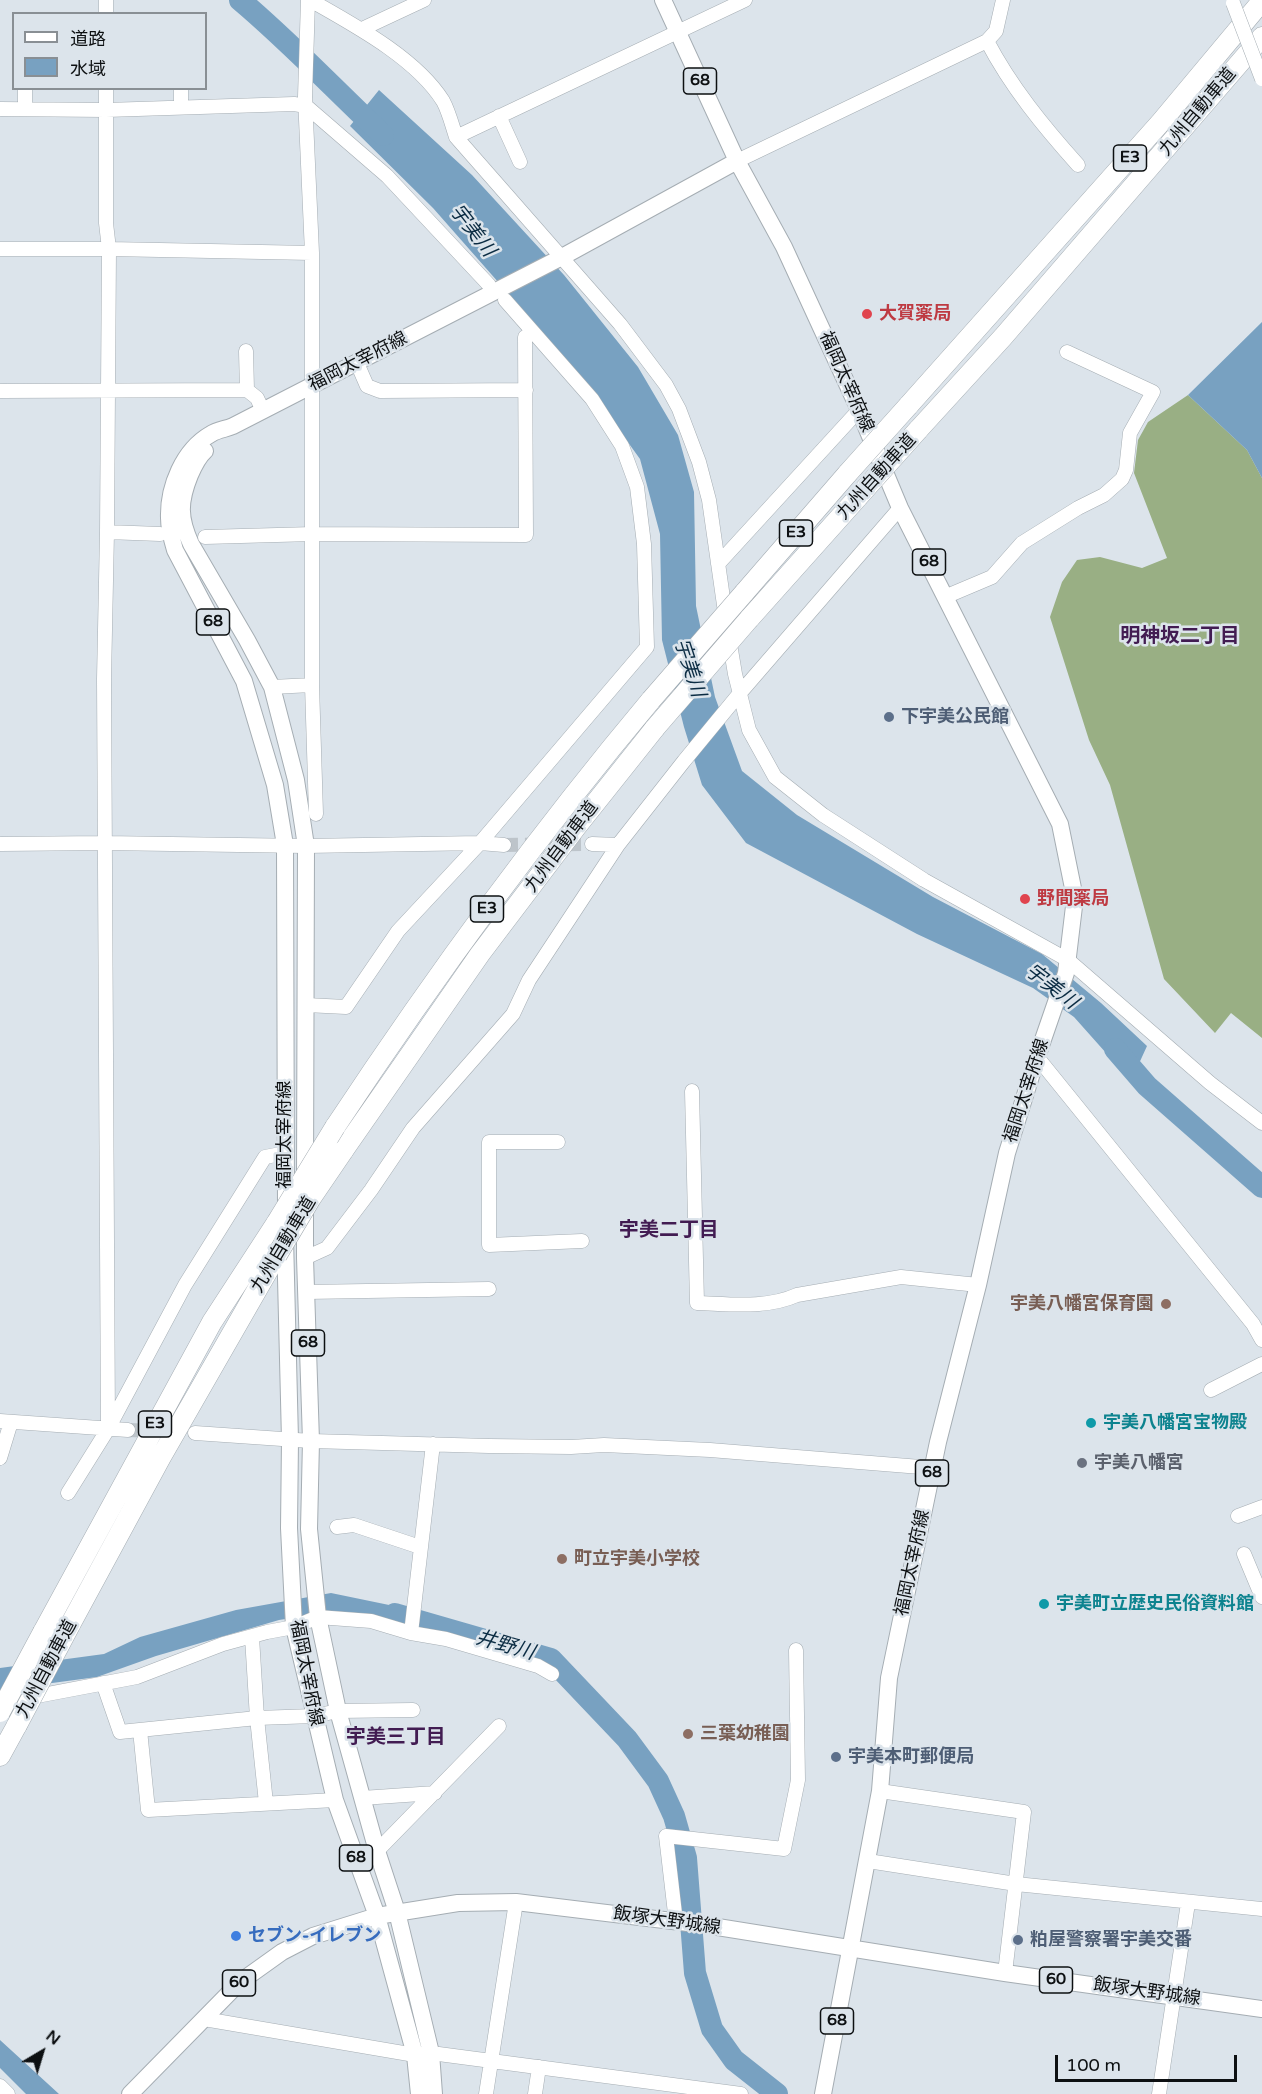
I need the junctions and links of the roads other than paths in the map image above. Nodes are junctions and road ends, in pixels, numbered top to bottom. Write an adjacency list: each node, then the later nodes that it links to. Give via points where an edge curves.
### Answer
1 (309, 0): 8 (street); 16 (street)
2 (424, 0): 8 (street)
3 (663, 0): 9 (main road, 福岡太宰府線 / 68)
4 (745, 0): 9 (street)
5 (1003, 0): 11 (street, via 996,31)
6 (1233, 2): 12 (street, bridge)
7 (1262, 2): 103 (highway, 九州自動車道 / E3, bridge, via 1161,123 651,700 463,940 335,1128 212,1322)
8 (362, 29): 22 (street, via 416,71 436,93)
9 (678, 32): 21 (street); 23 (main road, 福岡太宰府線 / 68)
10 (1262, 37): 108 (highway, 九州自動車道 / E3, bridge, via 1003,337 655,728 480,954 311,1198 166,1447)
11 (987, 41): 23 (street); 25 (street, via 1002,70)
12 (1262, 79)
13 (24, 90): 19 (street)
14 (106, 90): 20 (street)
15 (181, 90): 17 (street)
16 (305, 101): 17 (street); 28 (street); 30 (street, via 387,176)
17 (182, 107): 20 (street)
18 (0, 109): 19 (street)
19 (25, 109): 20 (street)
20 (106, 110): 27 (street)
21 (499, 116): 22 (street); 24 (street)
22 (456, 137): 29 (street)
23 (737, 161): 29 (main road, 福岡太宰府線 / 68); 40 (main road, 福岡太宰府線 / 68, via 784,247)
24 (520, 162)
25 (1078, 165)
26 (0, 249): 27 (street)
27 (109, 249): 28 (street); 39 (street)
28 (312, 253): 35 (street)
29 (562, 257): 30 (main road, 福岡太宰府線 / 68); 48 (street, via 620,324 666,385 679,409 710,500)
30 (496, 292): 34 (main road, 福岡太宰府線 / 68); 55 (street, via 592,399 622,446 637,487 644,544 647,647)
31 (525, 337): 37 (street)
32 (246, 351): 36 (street)
33 (1067, 352): 49 (street, via 1153,392 1130,433 1126,470 1104,495 1022,543 992,577)
34 (357, 363): 35 (main road, 福岡太宰府線 / 68); 37 (street, via 367,386 380,391)
35 (311, 386): 41 (main road, 福岡太宰府線 / 68); 46 (street)
36 (247, 390): 39 (street); 41 (street, via 257,398)
37 (526, 390): 46 (street, via 526,535)
38 (0, 391): 39 (street)
39 (106, 392): 44 (street)
40 (859, 410): 43 (main road, 福岡太宰府線 / 68); 48 (street)
41 (263, 411): 42 (main road, 福岡太宰府線 / 68)
42 (233, 426): 51 (main road, 福岡太宰府線 / 68, via 200,455 182,495 182,517 191,544); 59 (main road, 福岡太宰府線 / 68, via 210,434 180,467 168,516 175,550 244,681 275,785)
43 (900, 508): 49 (main road, 福岡太宰府線 / 68); 52 (street)
44 (107, 532): 45 (street); 54 (street)
45 (160, 534)
46 (313, 534): 47 (street); 50 (street)
47 (205, 537)
48 (718, 564): 52 (street)
49 (947, 596): 62 (main road, 福岡太宰府線 / 68, via 1060,824 1076,898)
50 (312, 685): 51 (street); 53 (street)
51 (272, 687): 61 (main road, 福岡太宰府線 / 68, via 296,780)
52 (737, 696): 58 (street); 62 (street, via 749,730 775,777 823,815)
53 (316, 814)
54 (104, 843): 56 (street); 59 (street); 78 (street)
55 (480, 843): 60 (street); 61 (street); 63 (street, via 398,931 346,1007)
56 (0, 844)
57 (592, 844): 58 (street)
58 (618, 844): 70 (street, via 529,980 513,1014 414,1128 327,1248)
59 (285, 845): 61 (street); 68 (main road, 福岡太宰府線 / 68)
60 (504, 845)
61 (306, 846): 63 (main road, 福岡太宰府線 / 68)
62 (1067, 966): 64 (main road, 福岡太宰府線 / 68); 66 (street)
63 (306, 1005): 70 (main road, 福岡太宰府線 / 68)
64 (1037, 1057): 71 (main road, 福岡太宰府線 / 68, via 1007,1154); 74 (street)
65 (692, 1091): 71 (street, via 697,1303 783,1302 797,1295 901,1277)
66 (1262, 1123)
67 (558, 1142): 69 (street, via 489,1142 489,1245)
68 (286, 1153): 78 (street, via 265,1157 185,1285); 81 (main road, 福岡太宰府線 / 68)
69 (582, 1241)
70 (305, 1258): 73 (main road, 福岡太宰府線 / 68)
71 (978, 1285): 85 (main road, 福岡太宰府線 / 68)
72 (489, 1289): 73 (street)
73 (306, 1292): 82 (main road, 福岡太宰府線 / 68)
74 (1262, 1340)
75 (1262, 1364): 76 (street)
76 (1211, 1390)
77 (6, 1421): 78 (street); 84 (street)
78 (108, 1429): 79 (street); 86 (street)
79 (128, 1430)
80 (195, 1433): 81 (street)
81 (290, 1440): 82 (street); 94 (main road, 福岡太宰府線 / 68)
82 (311, 1441): 83 (street); 93 (main road, 福岡太宰府線 / 68, via 309,1530)
83 (433, 1444): 85 (street, via 710,1450); 90 (street)
84 (0, 1458)
85 (933, 1468): 109 (main road, 福岡太宰府線 / 68, via 889,1678)
86 (68, 1493)
87 (1262, 1507): 88 (street)
88 (1238, 1516)
89 (337, 1527): 90 (street, via 354,1525)
90 (420, 1547): 95 (street)
91 (1244, 1554): 92 (street)
92 (1262, 1597)
93 (318, 1617): 94 (street); 95 (street, via 371,1621); 102 (main road, 福岡太宰府線 / 68)
94 (294, 1628): 96 (street); 104 (main road, 福岡太宰府線 / 68)
95 (411, 1630): 98 (street, via 538,1666)
96 (252, 1636): 99 (street, via 137,1677); 105 (street)
97 (796, 1650): 122 (street, via 798,1780 784,1849 666,1836)
98 (552, 1674)
99 (103, 1683): 100 (street); 107 (street, via 120,1732)
100 (0, 1703)
101 (413, 1710): 102 (street)
102 (338, 1711): 104 (street); 111 (main road, 福岡太宰府線 / 68)
103 (0, 1712)
104 (314, 1716): 105 (street); 112 (main road, 福岡太宰府線 / 68)
105 (257, 1718): 107 (street); 113 (street)
106 (499, 1726): 110 (street)
107 (140, 1730): 113 (street, via 148,1810)
108 (0, 1756)
109 (880, 1791): 115 (main road, 福岡太宰府線 / 68); 116 (street, via 1024,1812)
110 (435, 1793): 111 (street); 114 (street)
111 (362, 1798): 114 (main road, 福岡太宰府線 / 68)
112 (335, 1800): 113 (street); 121 (main road, 福岡太宰府線 / 68)
113 (266, 1803)
114 (377, 1851): 120 (main road, 福岡太宰府線 / 68)
115 (868, 1861): 116 (street); 123 (main road, 福岡太宰府線 / 68)
116 (1017, 1884): 118 (street); 124 (street)
117 (516, 1902): 120 (main road, 飯塚大野城線 / 60); 122 (main road, 飯塚大野城線 / 60); 129 (street)
118 (1188, 1903): 119 (street); 125 (street)
119 (1262, 1909)
120 (397, 1912): 121 (main road, 飯塚大野城線 / 60); 128 (main road, 福岡太宰府線 / 68)
121 (377, 1916): 127 (main road, 飯塚大野城線 / 60, via 314,1935 282,1952 240,1982); 128 (main road, 福岡太宰府線 / 68)
122 (680, 1922): 123 (main road, 飯塚大野城線 / 60)
123 (851, 1948): 124 (main road, 飯塚大野城線 / 60); 139 (main road, 福岡太宰府線 / 68)
124 (1005, 1973): 125 (main road, 飯塚大野城線 / 60)
125 (1174, 1995): 126 (main road, 飯塚大野城線 / 60); 140 (street)
126 (1262, 2009)
127 (204, 2019): 128 (street); 133 (main road, 飯塚大野城線 / 60)
128 (423, 2054): 129 (street); 134 (main road, 福岡太宰府線 / 68); 135 (main road, 福岡太宰府線 / 68)
129 (491, 2061): 130 (street); 136 (street)
130 (539, 2067): 137 (street); 138 (street)
131 (0, 2086): 132 (street)
132 (8, 2094)
133 (130, 2094)
134 (419, 2094)
135 (434, 2094)
136 (486, 2094)
137 (535, 2094)
138 (741, 2094)
139 (824, 2094)
140 (1159, 2094)

